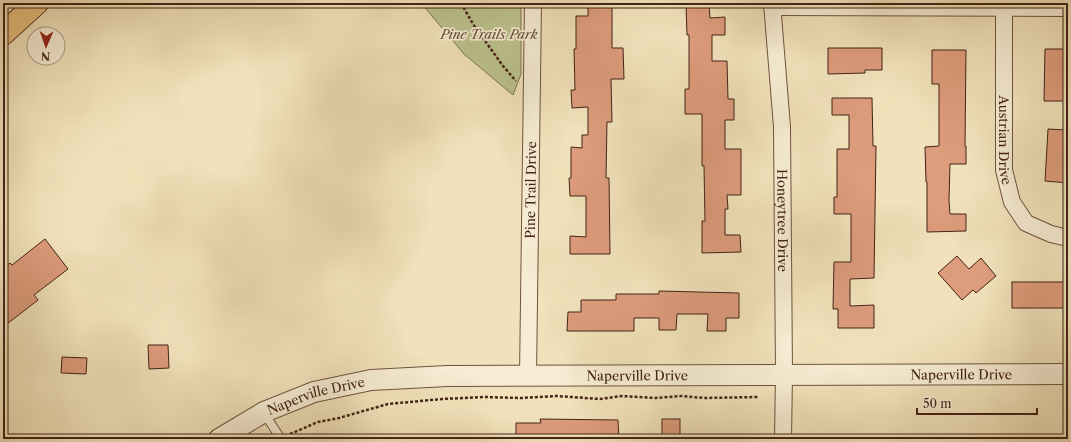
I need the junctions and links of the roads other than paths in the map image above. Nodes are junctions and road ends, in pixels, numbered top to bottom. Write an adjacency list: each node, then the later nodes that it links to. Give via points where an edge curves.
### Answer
1 (37, 3): 6 (main road)
2 (532, 3): 10 (street, Pine Trail Drive)
3 (772, 5): 4 (street); 8 (street, Honeytree Drive, via 782,127)
4 (1004, 7): 5 (street); 7 (street, Austrian Drive, via 1004,170 1012,202 1026,223)
5 (1068, 8)
6 (3, 34)
7 (1068, 238)
8 (784, 374): 9 (street, Naperville Drive); 10 (street, Naperville Drive); 14 (street, Honeytree Drive)
9 (1068, 374)
10 (528, 376): 11 (street, Naperville Drive, via 447,376 371,380 314,392)
11 (264, 412): 12 (street, Naperville Drive); 13 (lane)
12 (219, 439)
13 (280, 439)
14 (783, 439)

